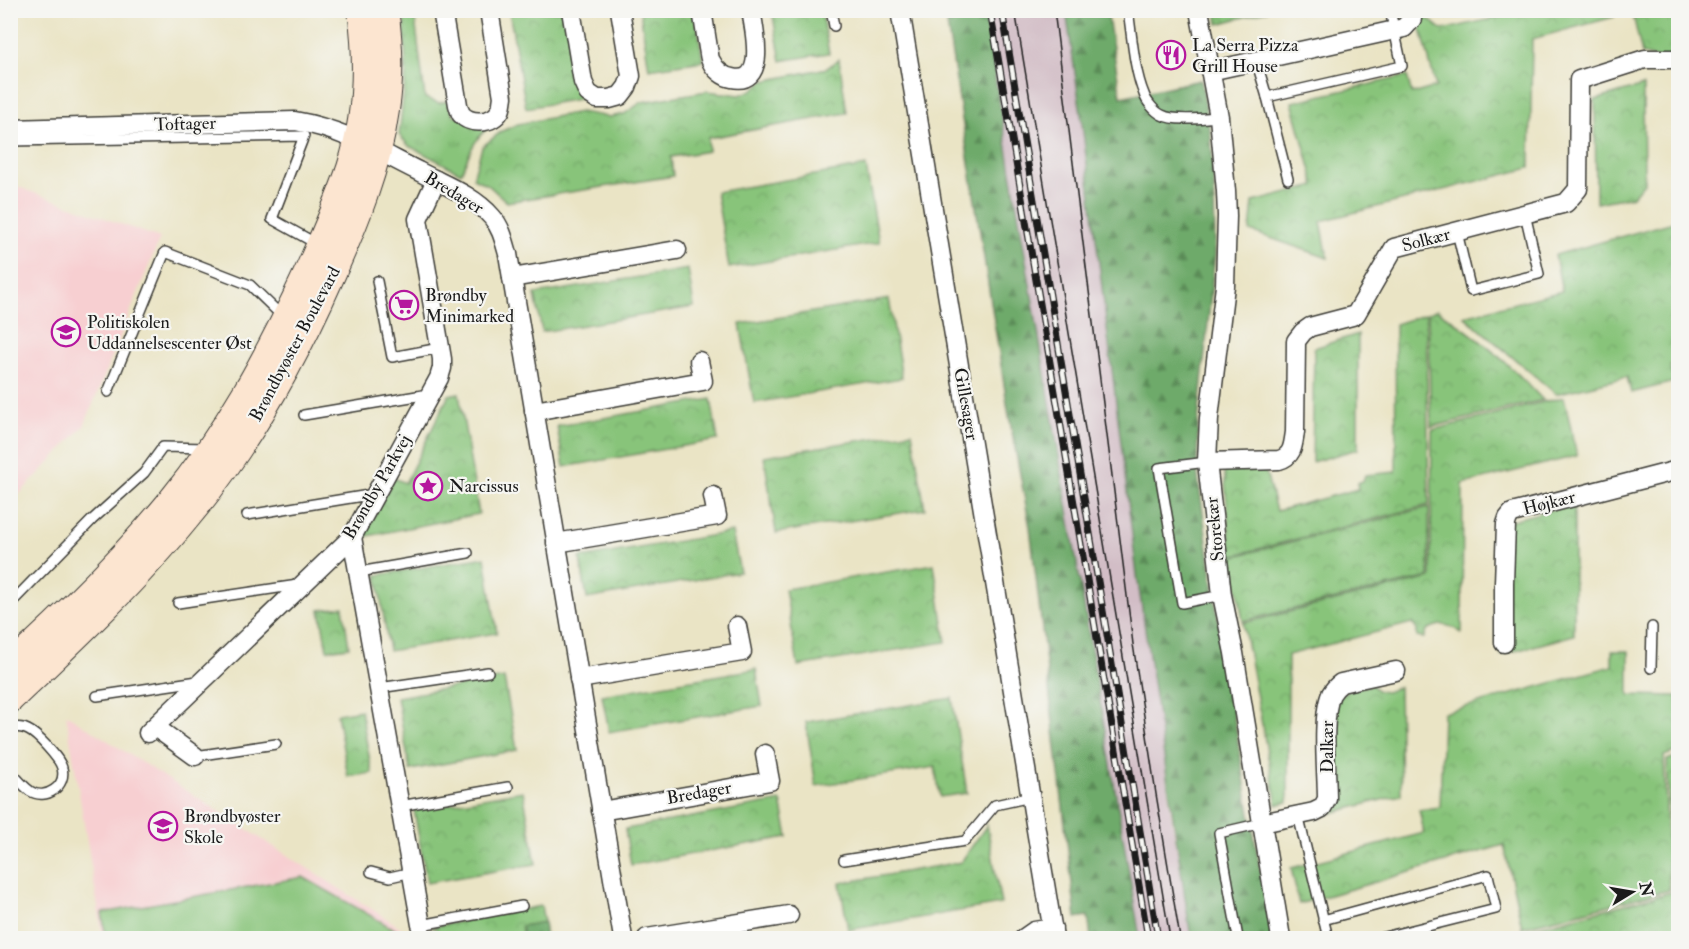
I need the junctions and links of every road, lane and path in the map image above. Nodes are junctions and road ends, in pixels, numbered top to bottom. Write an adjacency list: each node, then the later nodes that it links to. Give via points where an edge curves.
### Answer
1 (362, 10): 24 (street, Brøndbyøster Boulevard)
2 (385, 10): 24 (street, Brøndbyøster Boulevard, via 390,76 386,110)
3 (442, 10): 4 (street, via 460,113 476,122 493,118 500,111 503,97)
4 (489, 10)
5 (571, 10): 6 (street, via 583,82 588,93 597,99 609,99 620,96 631,76)
6 (620, 10)
7 (702, 10): 8 (street, via 711,62 720,73 739,79 752,70 758,55)
8 (751, 10)
9 (831, 10): 15 (lane)
10 (900, 10): 72 (street, Gillesager)
11 (1128, 10): 21 (lane, via 1144,97 1163,116)
12 (1199, 10): 19 (street, Storekær)
13 (1390, 10): 16 (lane)
14 (1411, 10): 16 (street, via 1412,19 1404,28)
15 (834, 26)
16 (1394, 30): 18 (street); 20 (lane, via 1402,66)
17 (1678, 59): 27 (street, Solkær, via 1645,59 1579,80 1578,189 1566,203)
18 (1256, 60): 19 (street); 20 (lane)
19 (1210, 71): 21 (street, Storekær)
20 (1267, 97): 25 (lane)
21 (1219, 117): 41 (street, Storekær, via 1227,226)
22 (10, 129): 24 (street, Toftager, via 296,121 319,125)
23 (10, 141): 30 (lane, via 304,136 272,219)
24 (367, 145): 26 (street, Bredager); 30 (street, Brøndbyøster Boulevard, via 356,218)
25 (1288, 179)
26 (435, 180): 31 (street, Bredager, via 491,216 504,237); 34 (street, Brøndby Parkvej, via 418,219)
27 (1525, 214): 28 (street, Solkær); 28 (lane, via 1539,274 1471,291)
28 (1457, 232): 41 (street, Solkær, via 1394,248 1356,314 1310,327 1296,341 1294,440 1285,458)
29 (677, 250): 31 (street)
30 (330, 251): 33 (street, Brøndbyøster Boulevard)
31 (512, 278): 38 (street, Bredager)
32 (377, 281): 34 (lane, via 392,357)
33 (296, 325): 36 (lane, via 250,285 165,252); 40 (street, Brøndbyøster Boulevard); 65 (street, Brøndbyøster Boulevard, via 261,412 188,517 155,556)
34 (440, 348): 37 (street, Brøndby Parkvej, via 442,368)
35 (699, 361): 38 (street, via 703,381)
36 (108, 392)
37 (430, 393): 39 (lane); 43 (street, Brøndby Parkvej)
38 (534, 411): 47 (street, Bredager)
39 (304, 415)
40 (210, 448): 53 (lane, via 163,447 144,473); 57 (street, Brøndbyøster Boulevard, via 142,534)
41 (1208, 462): 51 (street, Storekær); 51 (lane, via 1159,468 1182,603)
42 (1678, 470): 56 (street, Højkær, via 1512,513 1506,524)
43 (376, 494): 45 (lane); 46 (street, Brøndby Parkvej)
44 (714, 496): 47 (street, via 717,516)
45 (247, 514)
46 (352, 537): 49 (street); 50 (street, Brøndby Parkvej)
47 (556, 543): 61 (street, Bredager)
48 (468, 553): 49 (lane)
49 (359, 572): 63 (street)
50 (303, 584): 52 (lane); 62 (street, Brøndby Parkvej)
51 (1222, 595): 76 (street, Storekær)
52 (178, 603)
53 (10, 604)
54 (738, 626): 61 (street, via 742,652)
55 (1652, 627): 58 (lane)
56 (1504, 643)
57 (10, 666)
58 (1651, 668)
59 (1396, 671): 75 (street, Dalkær, via 1341,683 1335,688 1326,715 1327,799 1318,810)
60 (488, 672): 63 (lane)
61 (579, 679): 74 (street, Bredager)
62 (204, 680): 64 (lane); 69 (street, Brøndby Parkvej, via 152,730)
63 (379, 688): 73 (street)
64 (97, 696)
65 (10, 700)
66 (10, 729): 70 (lane, via 21,728 35,735 58,760 63,776 54,791 37,794)
67 (276, 744): 69 (lane)
68 (765, 754): 74 (street, Bredager, via 770,781)
69 (195, 756)
70 (10, 771)
71 (508, 787): 73 (lane)
72 (1031, 797): 77 (lane, via 995,805 965,841); 84 (street, Gillesager)
73 (400, 806): 79 (street)
74 (602, 811): 85 (street, Bredager)
75 (1298, 815): 76 (street, Dalkær); 82 (lane)
76 (1262, 823): 88 (lane, via 1219,833); 89 (street, Storekær)
77 (844, 860)
78 (371, 872): 79 (lane, via 390,877)
79 (412, 872): 83 (street)
80 (522, 906): 83 (lane)
81 (789, 915): 86 (street)
82 (1323, 920): 90 (lane); 91 (lane, via 1488,875 1496,909)
83 (421, 925)
84 (1054, 933): 87 (street, Gillesager, via 1034,932)
85 (623, 939)
86 (647, 939)
87 (1024, 939)
88 (1238, 939)
89 (1281, 939)
90 (1328, 939)
91 (1380, 939)

